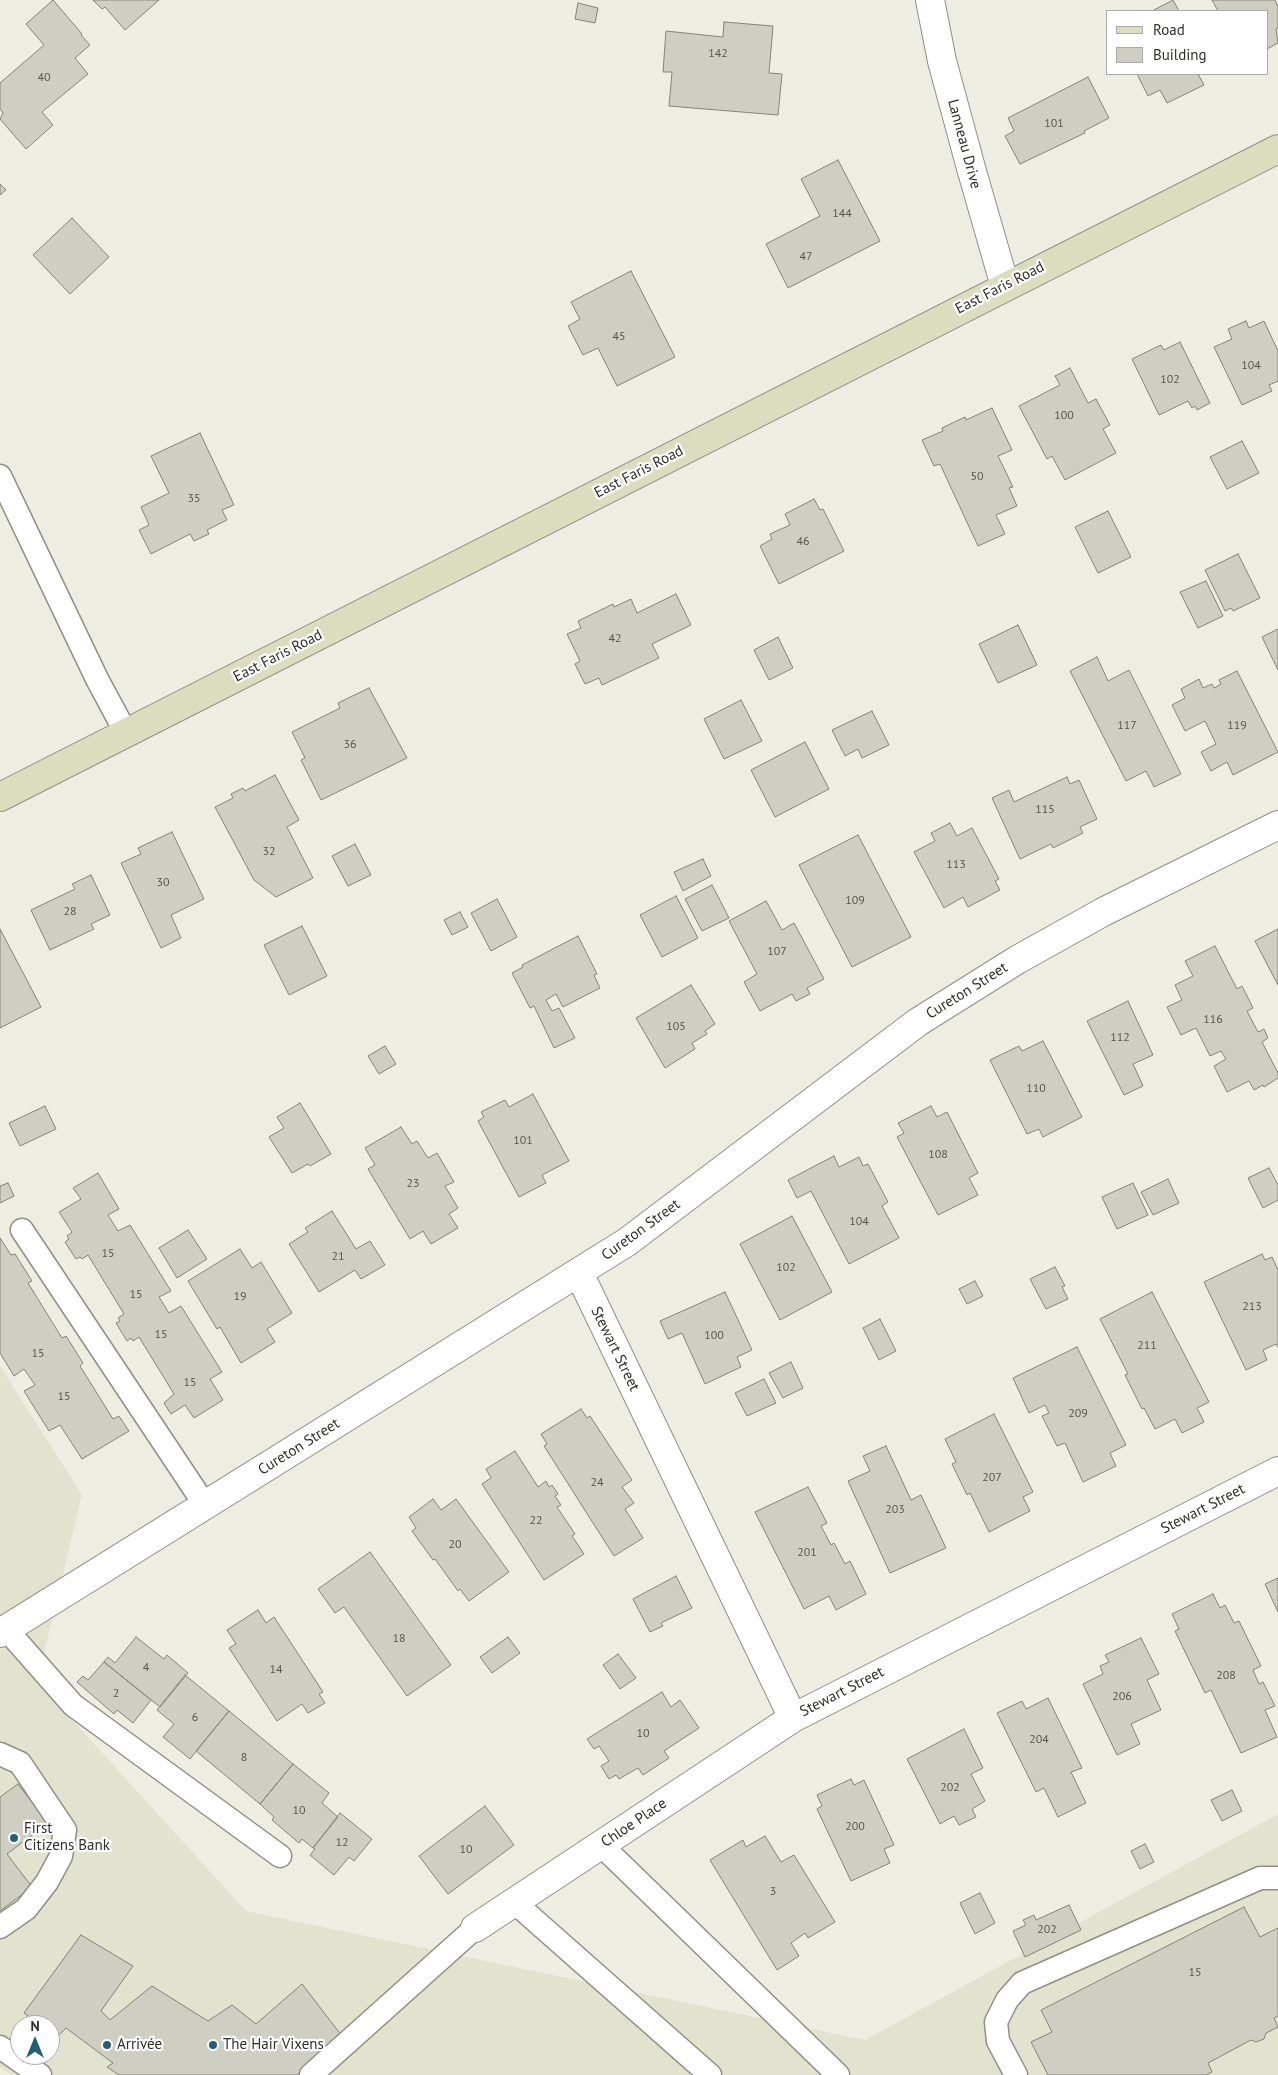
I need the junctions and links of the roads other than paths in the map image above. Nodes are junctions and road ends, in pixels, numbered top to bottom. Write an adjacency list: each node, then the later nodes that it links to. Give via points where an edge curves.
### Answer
1 (930, 0): 3 (street, Lanneau Drive, via 970,168)
2 (1278, 149): 3 (main road, East Faris Road)
3 (1005, 286): 5 (main road, East Faris Road)
4 (0, 476): 5 (lane)
5 (126, 733): 6 (main road, East Faris Road)
6 (0, 797)
7 (1278, 825): 9 (street, Cureton Street, via 1103,912 1017,960 918,1022 626,1242)
8 (22, 1230): 11 (lane)
9 (579, 1273): 11 (street, Cureton Street); 13 (street, Stewart Street)
10 (1278, 1471): 13 (street, Stewart Street)
11 (205, 1505): 12 (street, Cureton Street)
12 (3, 1631): 16 (lane, via 73,1705)
13 (793, 1718): 15 (street, Chloe Place)
14 (0, 1754): 19 (lane, via 20,1763 65,1830 62,1856 47,1882 26,1909)
15 (601, 1844): 18 (street, Chloe Place); 25 (lane)
16 (280, 1856)
17 (1278, 1878): 26 (lane, via 1260,1878 1022,1983 1007,2000 996,2022 998,2041)
18 (514, 1902): 20 (street, Chloe Place); 24 (lane)
19 (0, 1927)
20 (475, 1928): 23 (lane)
21 (0, 2048): 22 (lane)
22 (35, 2074)
23 (310, 2075)
24 (710, 2075)
25 (838, 2075)
26 (1016, 2075)

